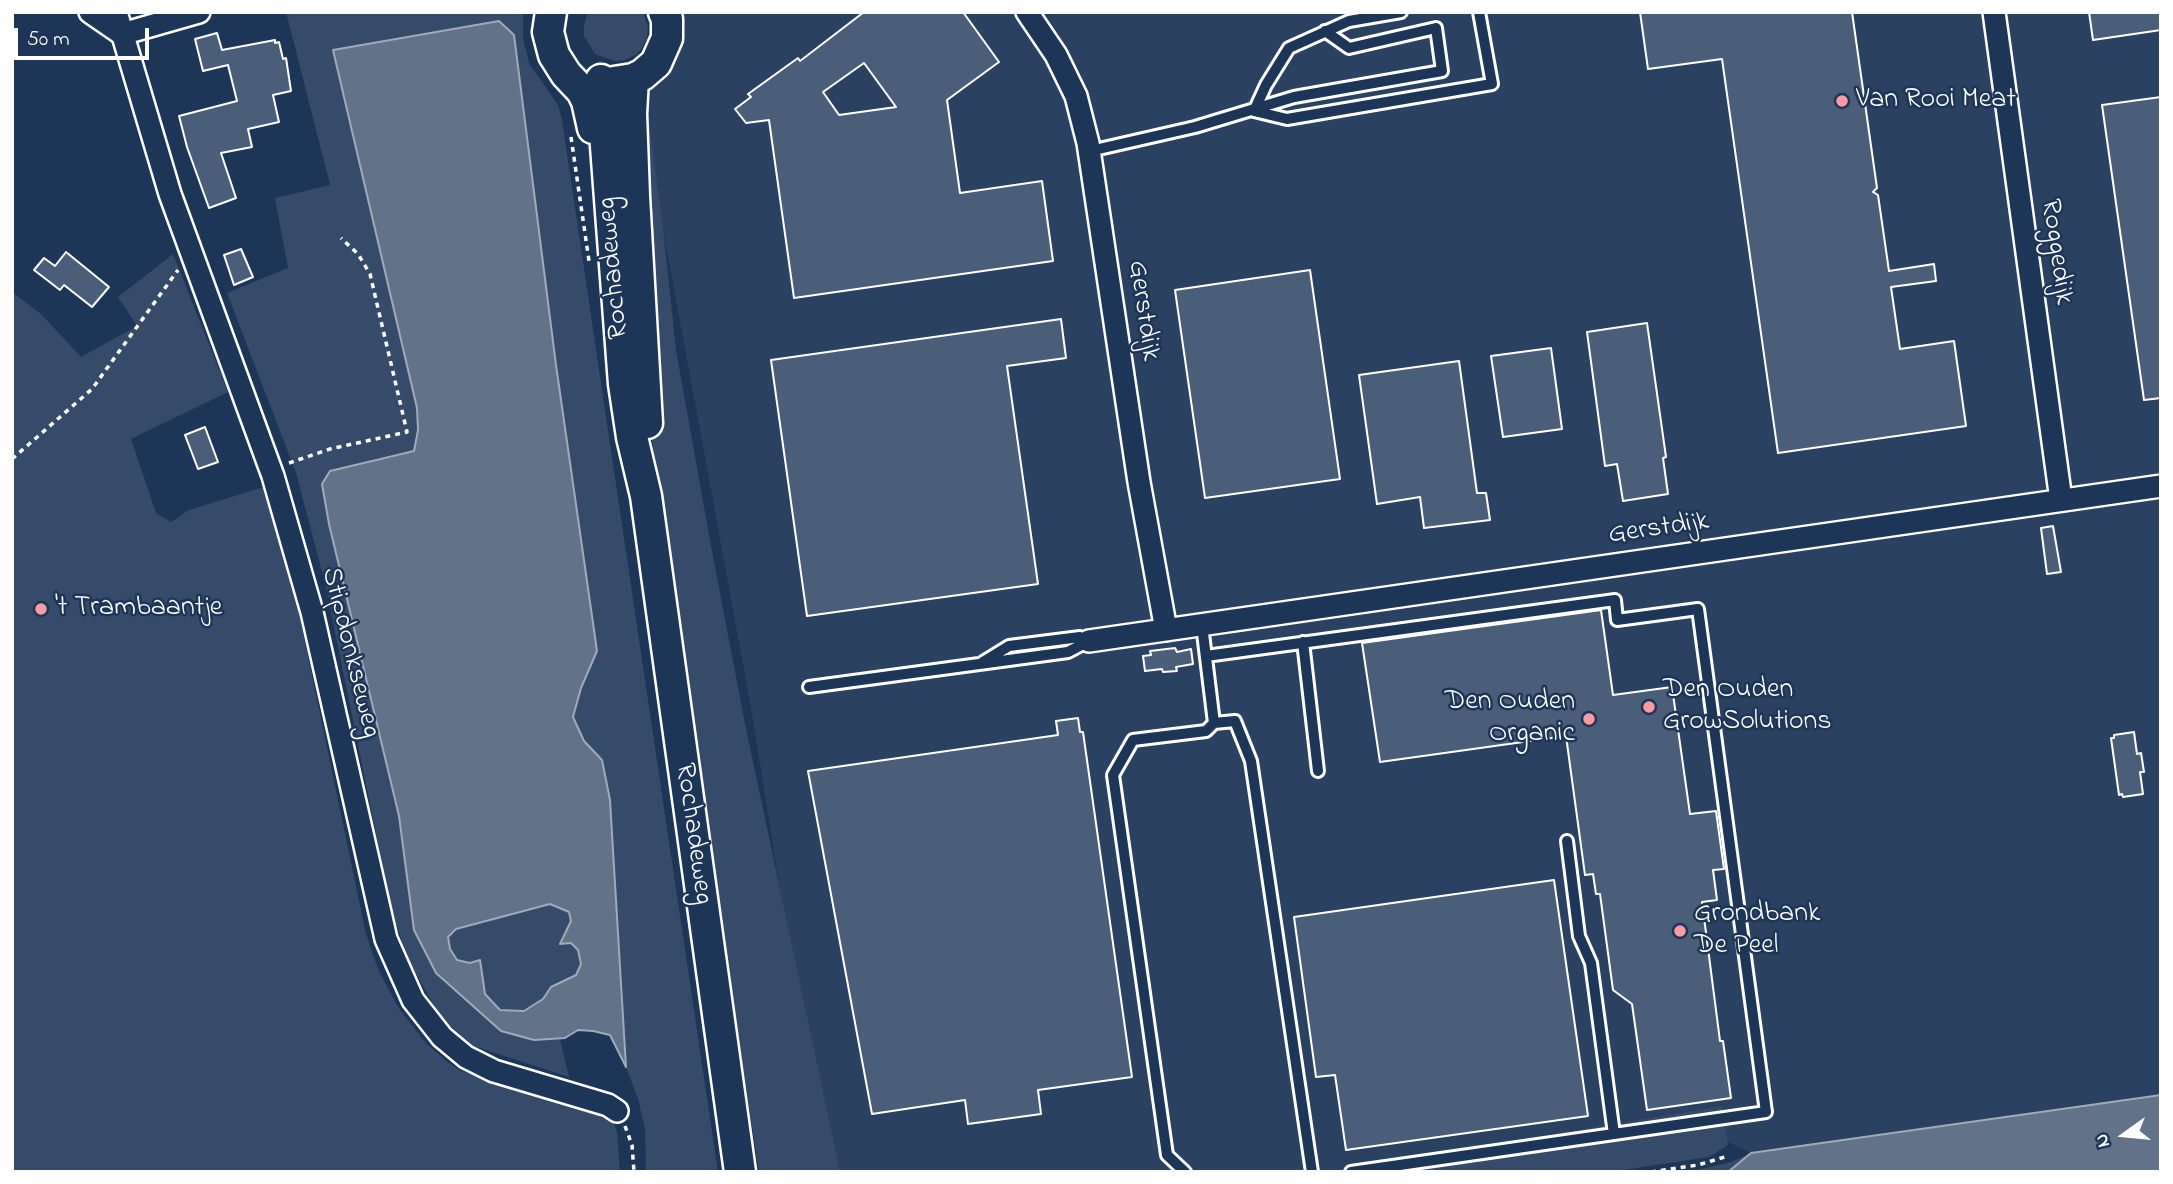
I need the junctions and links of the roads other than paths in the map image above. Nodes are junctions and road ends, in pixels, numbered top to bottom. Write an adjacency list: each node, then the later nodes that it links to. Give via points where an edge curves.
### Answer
1 (90, 12): 12 (street)
2 (116, 12): 12 (street, Stipdonkseweg)
3 (199, 12): 12 (street)
4 (551, 12): 17 (main road, via 550,44 559,65 587,101)
5 (566, 12): 14 (main road, via 564,38 570,55 583,71)
6 (1027, 12): 16 (street, Gerstdijk, via 1076,96)
7 (1401, 12): 11 (lane, via 1349,21)
8 (1479, 12): 15 (lane, via 1492,85 1287,119)
9 (1994, 12): 20 (street, Roggedijk)
10 (669, 15): 13 (main road, via 662,55)
11 (1325, 31): 15 (lane, via 1289,48); 15 (lane, via 1349,48 1436,28 1442,71 1294,97)
12 (122, 34): 30 (street, Stipdonkseweg, via 170,194 271,469 312,612 386,939 413,1000 442,1037 466,1057 494,1071)
13 (633, 79): 14 (main road); 19 (main road, Rochadeweg, via 634,196 648,433)
14 (601, 80): 17 (main road, Rochadeweg)
15 (1254, 111): 16 (lane)
16 (1090, 151): 22 (street, Gerstdijk)
17 (609, 203): 19 (main road, Rochadeweg, via 624,384)
18 (2161, 486): 20 (street, Gerstdijk)
19 (646, 496): 32 (main road, Rochadeweg)
20 (2061, 500): 21 (street, Gerstdijk)
21 (1202, 625): 22 (street, Gerstdijk); 25 (lane)
22 (1166, 630): 23 (street, Gerstdijk)
23 (1085, 639): 26 (lane, Gerstdijk, via 1068,652)
24 (1303, 642): 25 (lane); 28 (lane); 31 (lane, via 1615,600 1617,620 1698,609 1766,1112)
25 (1206, 656): 27 (lane)
26 (809, 687)
27 (1214, 723): 33 (lane, via 1206,731 1133,740 1113,775 1167,1155); 34 (lane, via 1235,721 1251,761)
28 (1318, 771)
29 (1567, 841): 31 (lane, via 1579,936 1591,963)
30 (617, 1111)
31 (1614, 1134): 35 (lane)
32 (740, 1172)
33 (1185, 1172)
34 (1312, 1172)
35 (1351, 1172)

